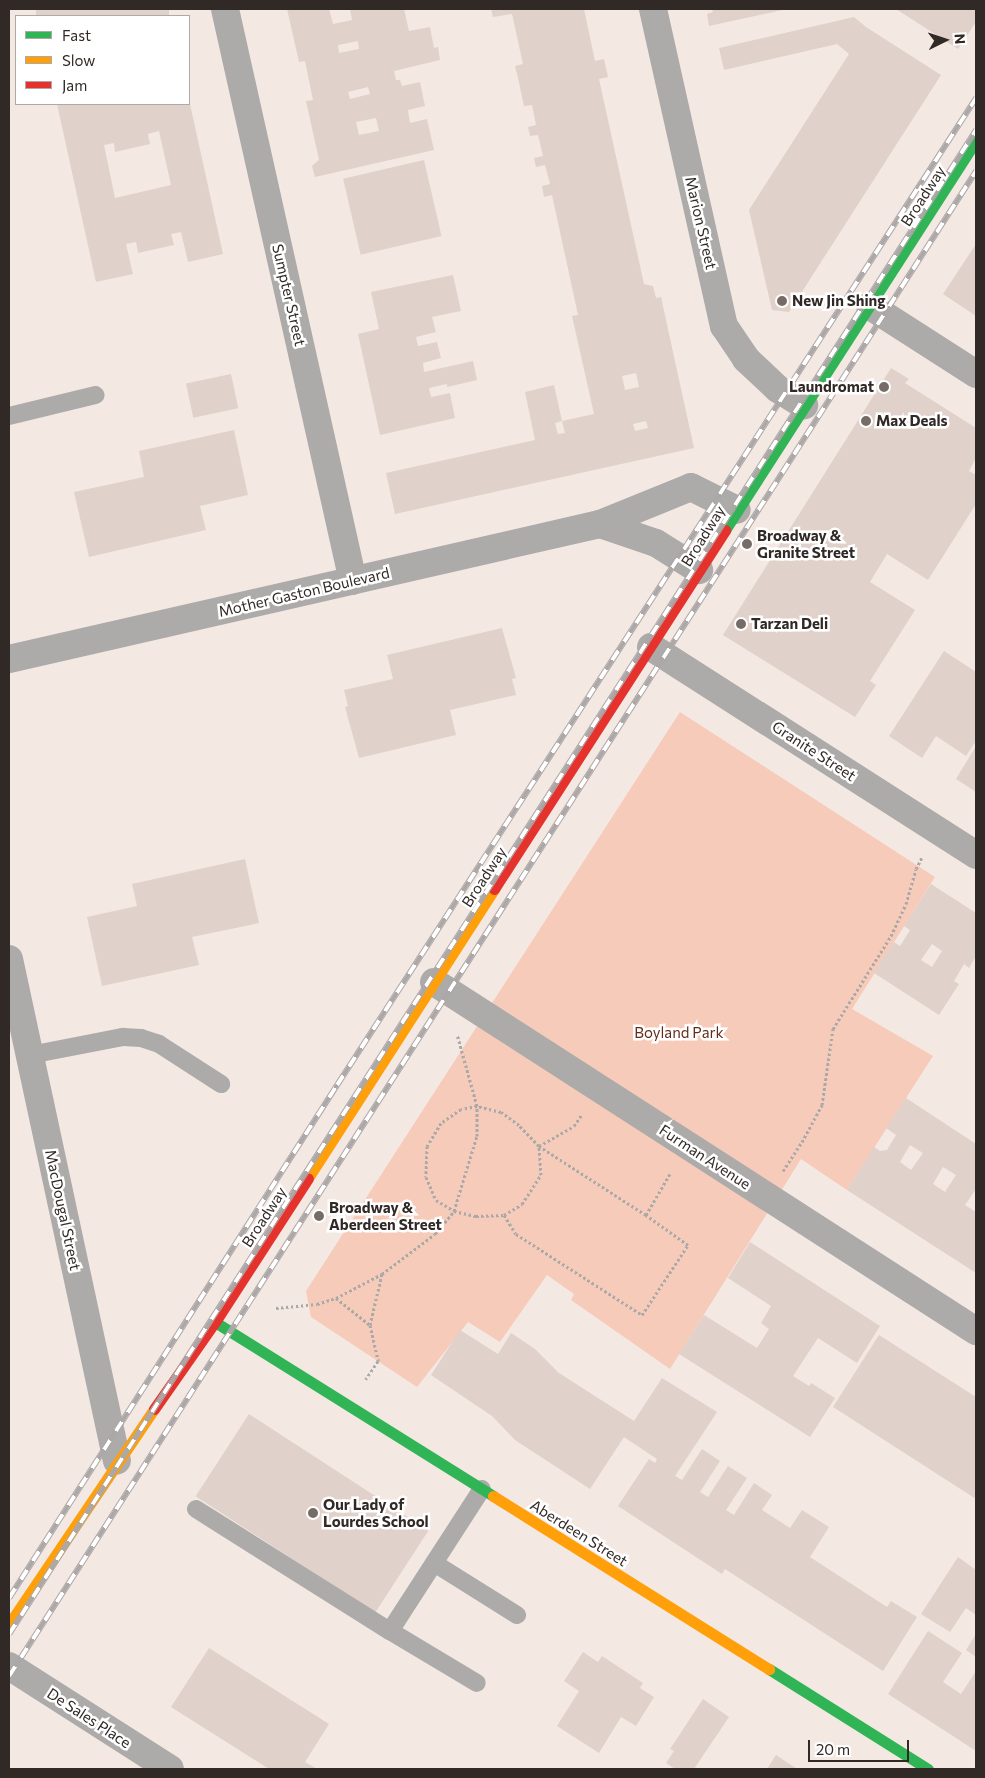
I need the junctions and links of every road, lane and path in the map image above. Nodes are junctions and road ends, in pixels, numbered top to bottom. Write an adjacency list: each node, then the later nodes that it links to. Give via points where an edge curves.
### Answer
1 (225, 9): 12 (street, Sumpter Street)
2 (653, 9): 7 (street, Marion Street, via 724,326 746,359 778,389)
3 (976, 140): 4 (main road, Broadway)
4 (870, 306): 5 (street); 7 (main road, Broadway)
5 (976, 374)
6 (96, 395): 8 (lane)
7 (804, 405): 9 (main road, Broadway)
8 (9, 416)
9 (737, 510): 10 (street, Mother Gaston Boulevard, via 692,487); 11 (main road, Broadway)
10 (600, 524): 11 (street, via 656,543); 12 (street, Mother Gaston Boulevard)
11 (700, 570): 13 (main road, Broadway)
12 (353, 581): 14 (street, Mother Gaston Boulevard)
13 (651, 647): 15 (street, Granite Street); 18 (main road, Broadway)
14 (9, 659)
15 (938, 831): 16 (street, Granite Street); 26 (path, via 916,869 906,904 891,936 833,1029 822,1105)
16 (976, 855)
17 (9, 959): 20 (street, MacDougal Street)
18 (434, 982): 22 (street, Furman Avenue); 33 (main road, Broadway)
19 (456, 1033): 23 (path)
20 (30, 1055): 21 (lane, via 123,1037 141,1038 159,1044); 37 (street, MacDougal Street)
21 (221, 1084)
22 (598, 1088): 24 (path, via 574,1126); 25 (street, Furman Avenue)
23 (477, 1106): 24 (path, via 502,1112); 27 (path, via 477,1136); 27 (path, via 461,1109 441,1123 427,1146 426,1176 436,1200)
24 (539, 1146): 28 (path, via 541,1174 522,1204); 29 (path)
25 (687, 1146): 26 (street, Furman Avenue); 29 (path)
26 (766, 1196): 35 (street, Furman Avenue)
27 (454, 1211): 28 (path, via 476,1216); 30 (path, via 435,1234)
28 (504, 1214): 29 (path, via 516,1234 642,1315 688,1246)
29 (646, 1215)
30 (382, 1274): 31 (path); 34 (path)
31 (336, 1298): 32 (path, via 317,1304); 34 (path)
32 (276, 1308)
33 (215, 1322): 36 (main road, Aberdeen Street); 37 (main road, Broadway)
34 (370, 1325): 36 (path, via 378,1361)
35 (976, 1331)
36 (349, 1406): 38 (main road, Aberdeen Street)
37 (117, 1461): 42 (main road, Broadway)
38 (482, 1489): 40 (lane); 47 (main road, Aberdeen Street)
39 (196, 1509): 43 (lane)
40 (434, 1563): 41 (lane); 43 (lane)
41 (517, 1615)
42 (9, 1624)
43 (390, 1631): 45 (lane)
44 (9, 1666): 46 (street, De Sales Place)
45 (477, 1683)
46 (170, 1769)
47 (928, 1769)

